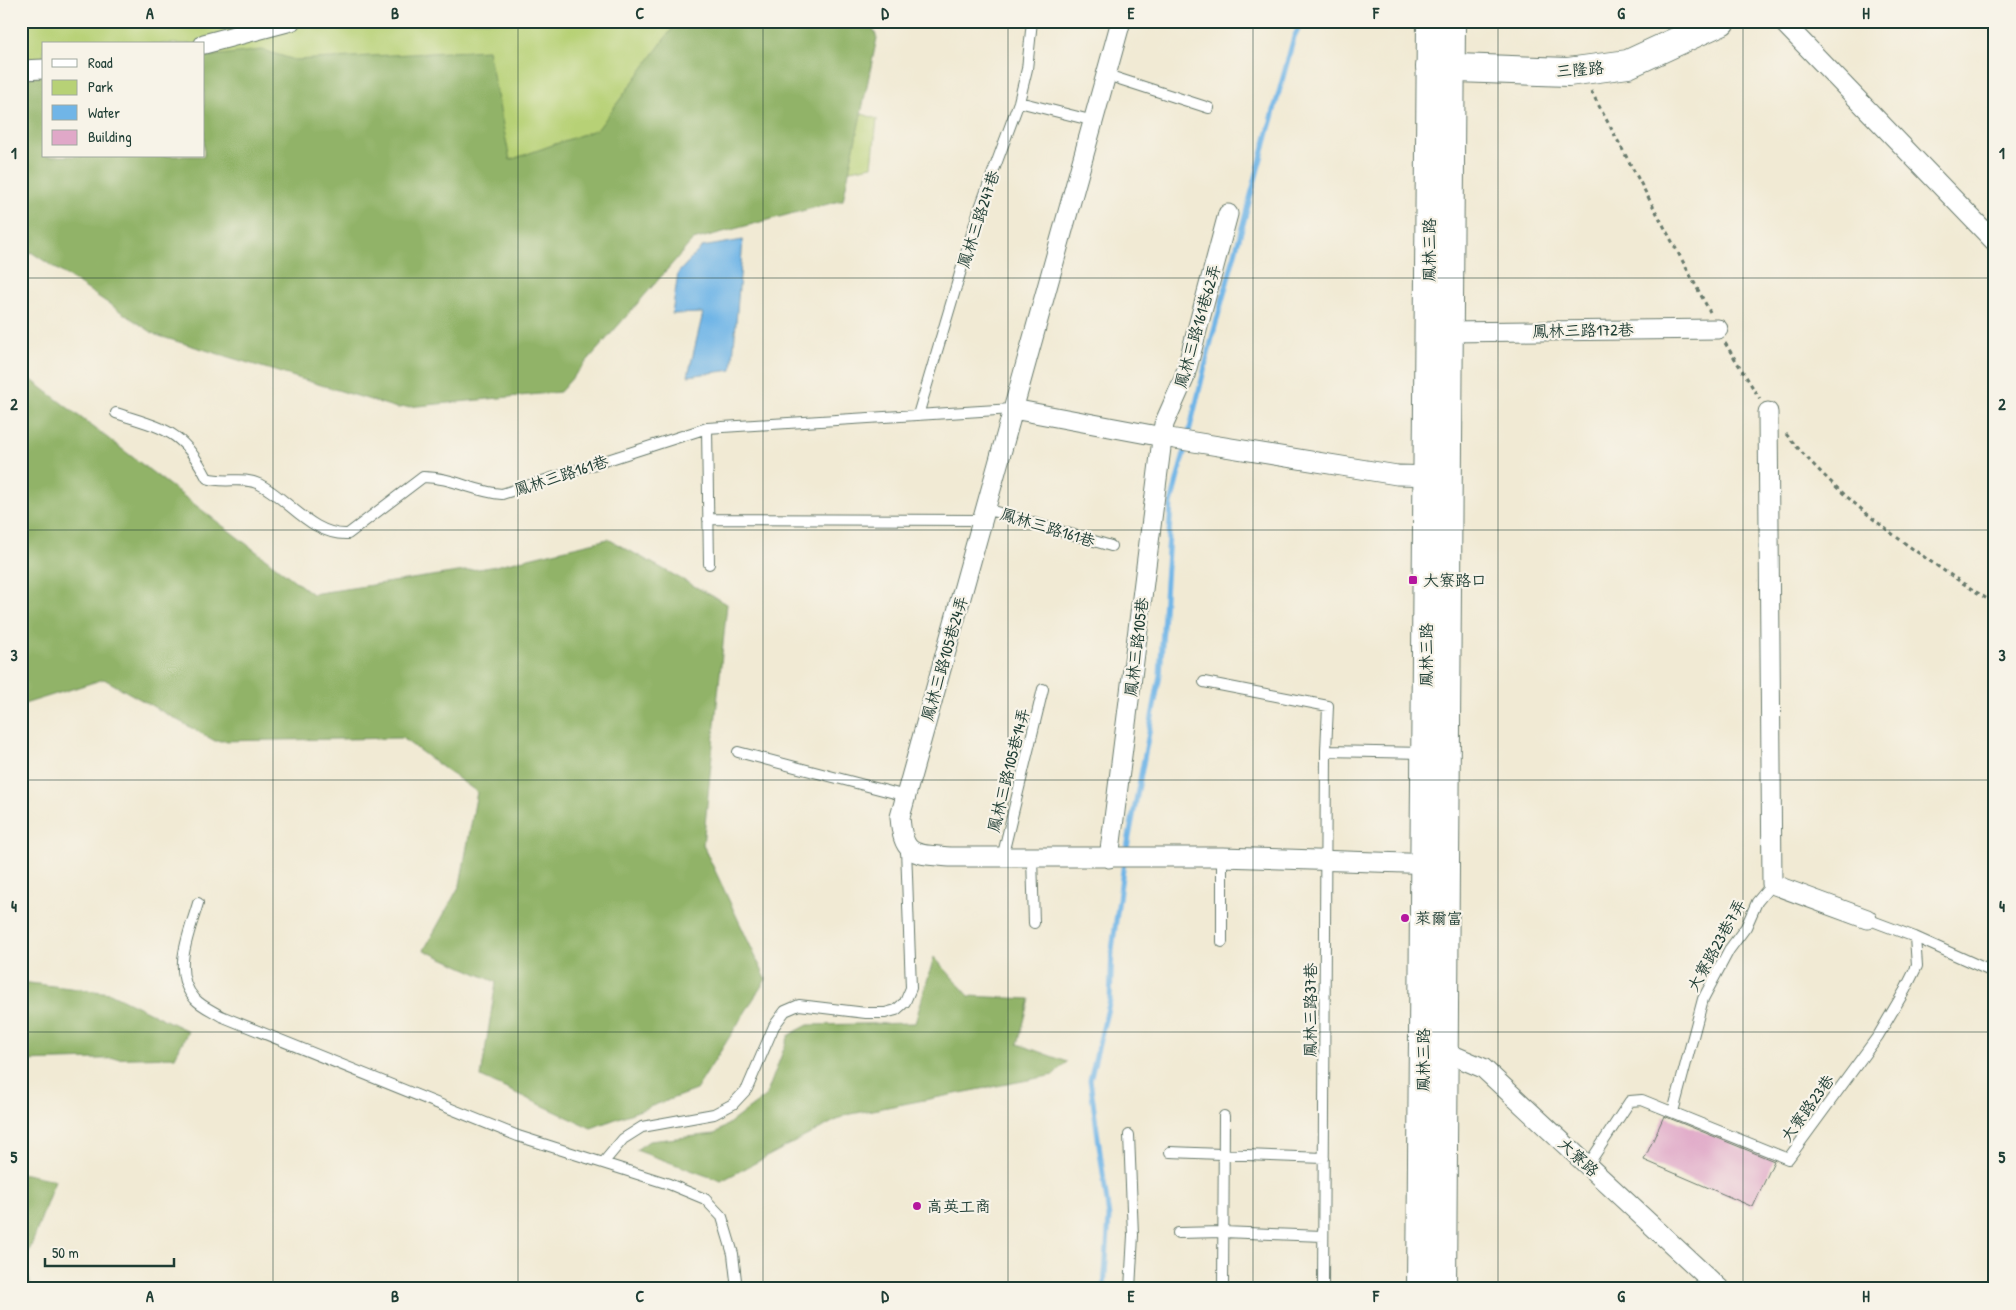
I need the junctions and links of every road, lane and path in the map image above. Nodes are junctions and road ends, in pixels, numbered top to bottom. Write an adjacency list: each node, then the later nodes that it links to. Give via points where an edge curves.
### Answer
1 (290, 21): 8 (street)
2 (1032, 21): 14 (lane, 鳳林三路247巷, via 1027,69)
3 (1121, 21): 13 (street)
4 (1431, 21): 9 (main road, 鳳林三路)
5 (1451, 21): 9 (main road, 鳳林三路)
6 (1721, 21): 12 (main road, 三隆路, via 1628,64)
7 (1782, 21): 18 (street)
8 (205, 44)
9 (1440, 66): 12 (main road, 三隆路); 20 (main road, 鳳林三路); 27 (main road, 鳳林三路)
10 (42, 69): 11 (street)
11 (21, 70)
12 (1581, 70): 19 (path, via 1622,153)
13 (1107, 75): 15 (lane); 16 (street)
14 (1019, 102): 16 (lane); 24 (lane, 鳳林三路247巷, via 978,213)
15 (1209, 108)
16 (1094, 121): 21 (street)
17 (1228, 214): 26 (street, 鳳林三路161巷62弄, via 1184,379 1164,424)
18 (1995, 242)
19 (1718, 329): 20 (street, 鳳林三路172巷); 22 (path)
20 (1448, 332): 27 (main road, 鳳林三路)
21 (1014, 410): 24 (lane, 鳳林三路161巷); 26 (street); 28 (street, 鳳林三路161巷)
22 (1768, 412): 32 (path, via 1815,468 1882,528); 46 (street)
23 (116, 413): 25 (lane, 鳳林三路161巷, via 168,430 198,460 207,478 216,482 259,484 287,506 336,535 348,534 423,477 437,477 487,493 502,494)
24 (918, 415): 25 (lane, 鳳林三路161巷)
25 (707, 428): 29 (lane)
26 (1167, 438): 27 (street, via 1397,475); 43 (street, 鳳林三路105巷)
27 (1438, 476): 37 (main road, 鳳林三路); 45 (main road, 鳳林三路)
28 (984, 514): 29 (lane, 鳳林三路161巷); 30 (lane, 鳳林三路161巷); 38 (street, 鳳林三路105巷24弄)
29 (708, 519): 31 (lane)
30 (1111, 546)
31 (709, 564)
32 (1995, 604)
33 (1204, 682): 35 (lane, via 1328,706)
34 (1043, 689): 41 (lane, 鳳林三路105巷14弄)
35 (1326, 751): 37 (lane); 44 (lane)
36 (738, 752): 38 (lane)
37 (1425, 753): 45 (main road, 鳳林三路)
38 (906, 796): 39 (street, 鳳林三路105巷24弄, via 900,817 901,836)
39 (906, 848): 41 (street, via 921,855); 60 (lane, via 911,988 906,1002 885,1013 799,1005 785,1011 774,1026 747,1088 733,1104 714,1114 642,1126 623,1139)
40 (1222, 857): 43 (street); 44 (street); 51 (lane)
41 (1002, 858): 42 (street)
42 (1032, 858): 43 (street); 49 (lane)
43 (1120, 858)
44 (1326, 862): 45 (street); 59 (lane, 鳳林三路37巷)
45 (1434, 864): 53 (main road, 鳳林三路)
46 (1772, 884): 48 (street); 54 (lane, 大寮路23巷7弄, via 1757,902 1746,927 1729,950 1703,999)
47 (198, 903): 60 (lane, via 181,965 195,999 221,1016 518,1136)
48 (1867, 919): 50 (lane)
49 (1034, 923)
50 (1915, 937): 52 (lane); 54 (lane, 大寮路23巷, via 1917,966 1905,990 1878,1036 1788,1159)
51 (1222, 942)
52 (1995, 973)
53 (1433, 1050): 61 (street, 大寮路, via 1483,1068); 69 (main road, 鳳林三路); 70 (main road, 鳳林三路)
54 (1672, 1112): 61 (lane, 大寮路23巷, via 1642,1100 1630,1101)
55 (1224, 1116): 58 (lane)
56 (1129, 1135): 66 (lane, via 1133,1235)
57 (1170, 1152): 58 (lane)
58 (1224, 1153): 59 (lane); 62 (lane)
59 (1324, 1158): 64 (lane, 鳳林三路37巷)
60 (603, 1163): 65 (lane, via 705,1199 722,1218 733,1254)
61 (1588, 1165): 71 (street, 大寮路)
62 (1223, 1232): 63 (lane); 64 (lane); 67 (lane)
63 (1178, 1233)
64 (1323, 1236): 68 (lane, 鳳林三路37巷)
65 (737, 1289)
66 (1130, 1289)
67 (1223, 1289)
68 (1323, 1289)
69 (1421, 1289)
70 (1442, 1289)
71 (1720, 1289)

